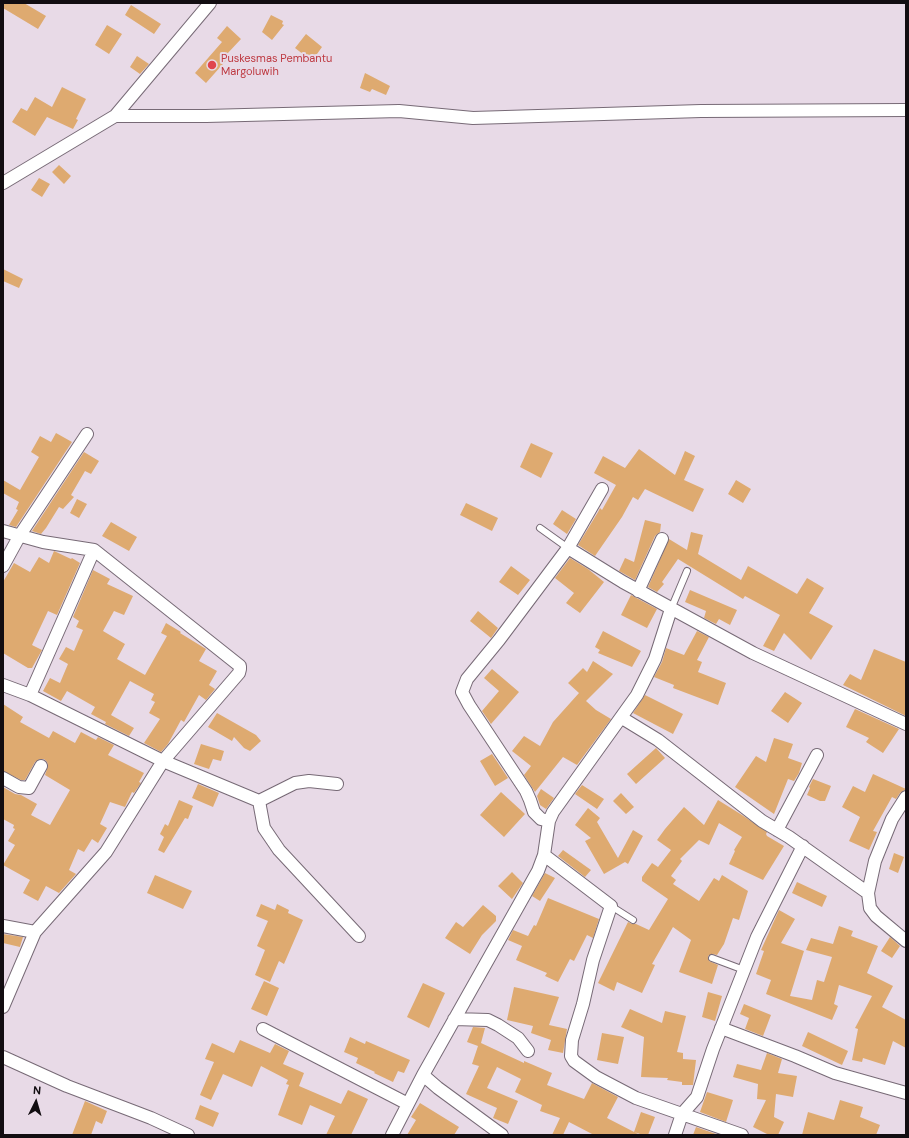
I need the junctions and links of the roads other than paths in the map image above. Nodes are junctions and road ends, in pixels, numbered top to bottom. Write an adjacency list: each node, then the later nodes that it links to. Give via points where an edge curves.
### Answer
1 (210, 3): 3 (street)
2 (906, 110): 3 (street, via 701,111 473,118 399,111)
3 (115, 116): 4 (street)
4 (3, 183)
5 (87, 434): 9 (street)
6 (602, 489): 11 (street)
7 (540, 528): 11 (lane)
8 (3, 531): 9 (street)
9 (20, 535): 12 (street, via 43,542); 13 (street)
10 (662, 539): 15 (street)
11 (568, 548): 15 (street); 28 (street, via 467,679 462,692 526,791 534,812 541,819)
12 (94, 550): 18 (street); 22 (street, via 240,666 239,673)
13 (3, 566)
14 (687, 571): 16 (lane)
15 (638, 591): 16 (street)
16 (671, 609): 19 (street, via 658,651 644,683); 20 (street, via 753,652)
17 (3, 686): 18 (street)
18 (30, 695): 22 (street)
19 (622, 718): 28 (street, via 560,800); 29 (street, via 658,740 748,811)
20 (906, 724)
21 (817, 755): 29 (street)
22 (163, 761): 27 (street); 36 (street, via 106,852)
23 (42, 766): 24 (street, via 29,788 19,788)
24 (3, 778)
25 (337, 784): 27 (street, via 309,781 295,783)
26 (906, 797): 32 (street, via 892,819 875,861)
27 (259, 801): 37 (street, via 264,828 279,850)
28 (549, 821): 31 (street)
29 (777, 830): 30 (street)
30 (803, 846): 32 (street); 40 (street, via 757,937)
31 (544, 855): 33 (street); 42 (street, via 522,902)
32 (868, 893): 38 (street, via 870,908 876,916)
33 (611, 906): 34 (lane); 50 (street, via 593,960 572,1040 571,1056 596,1077 629,1095)
34 (633, 920)
35 (3, 926): 36 (street)
36 (34, 932): 41 (street)
37 (359, 936)
38 (906, 941)
39 (712, 958): 40 (lane)
40 (744, 970): 43 (street)
41 (3, 1007)
42 (454, 1019): 45 (street, via 493,1022 518,1038); 47 (street)
43 (721, 1028): 48 (street, via 835,1073); 50 (street, via 697,1097)
44 (263, 1029): 49 (street)
45 (528, 1051)
46 (3, 1058): 51 (street)
47 (423, 1075): 49 (street); 53 (street)
48 (906, 1093)
49 (408, 1104): 52 (street)
50 (682, 1114): 54 (street); 55 (street)
51 (188, 1135)
52 (392, 1135)
53 (502, 1135)
54 (675, 1135)
55 (740, 1135)

